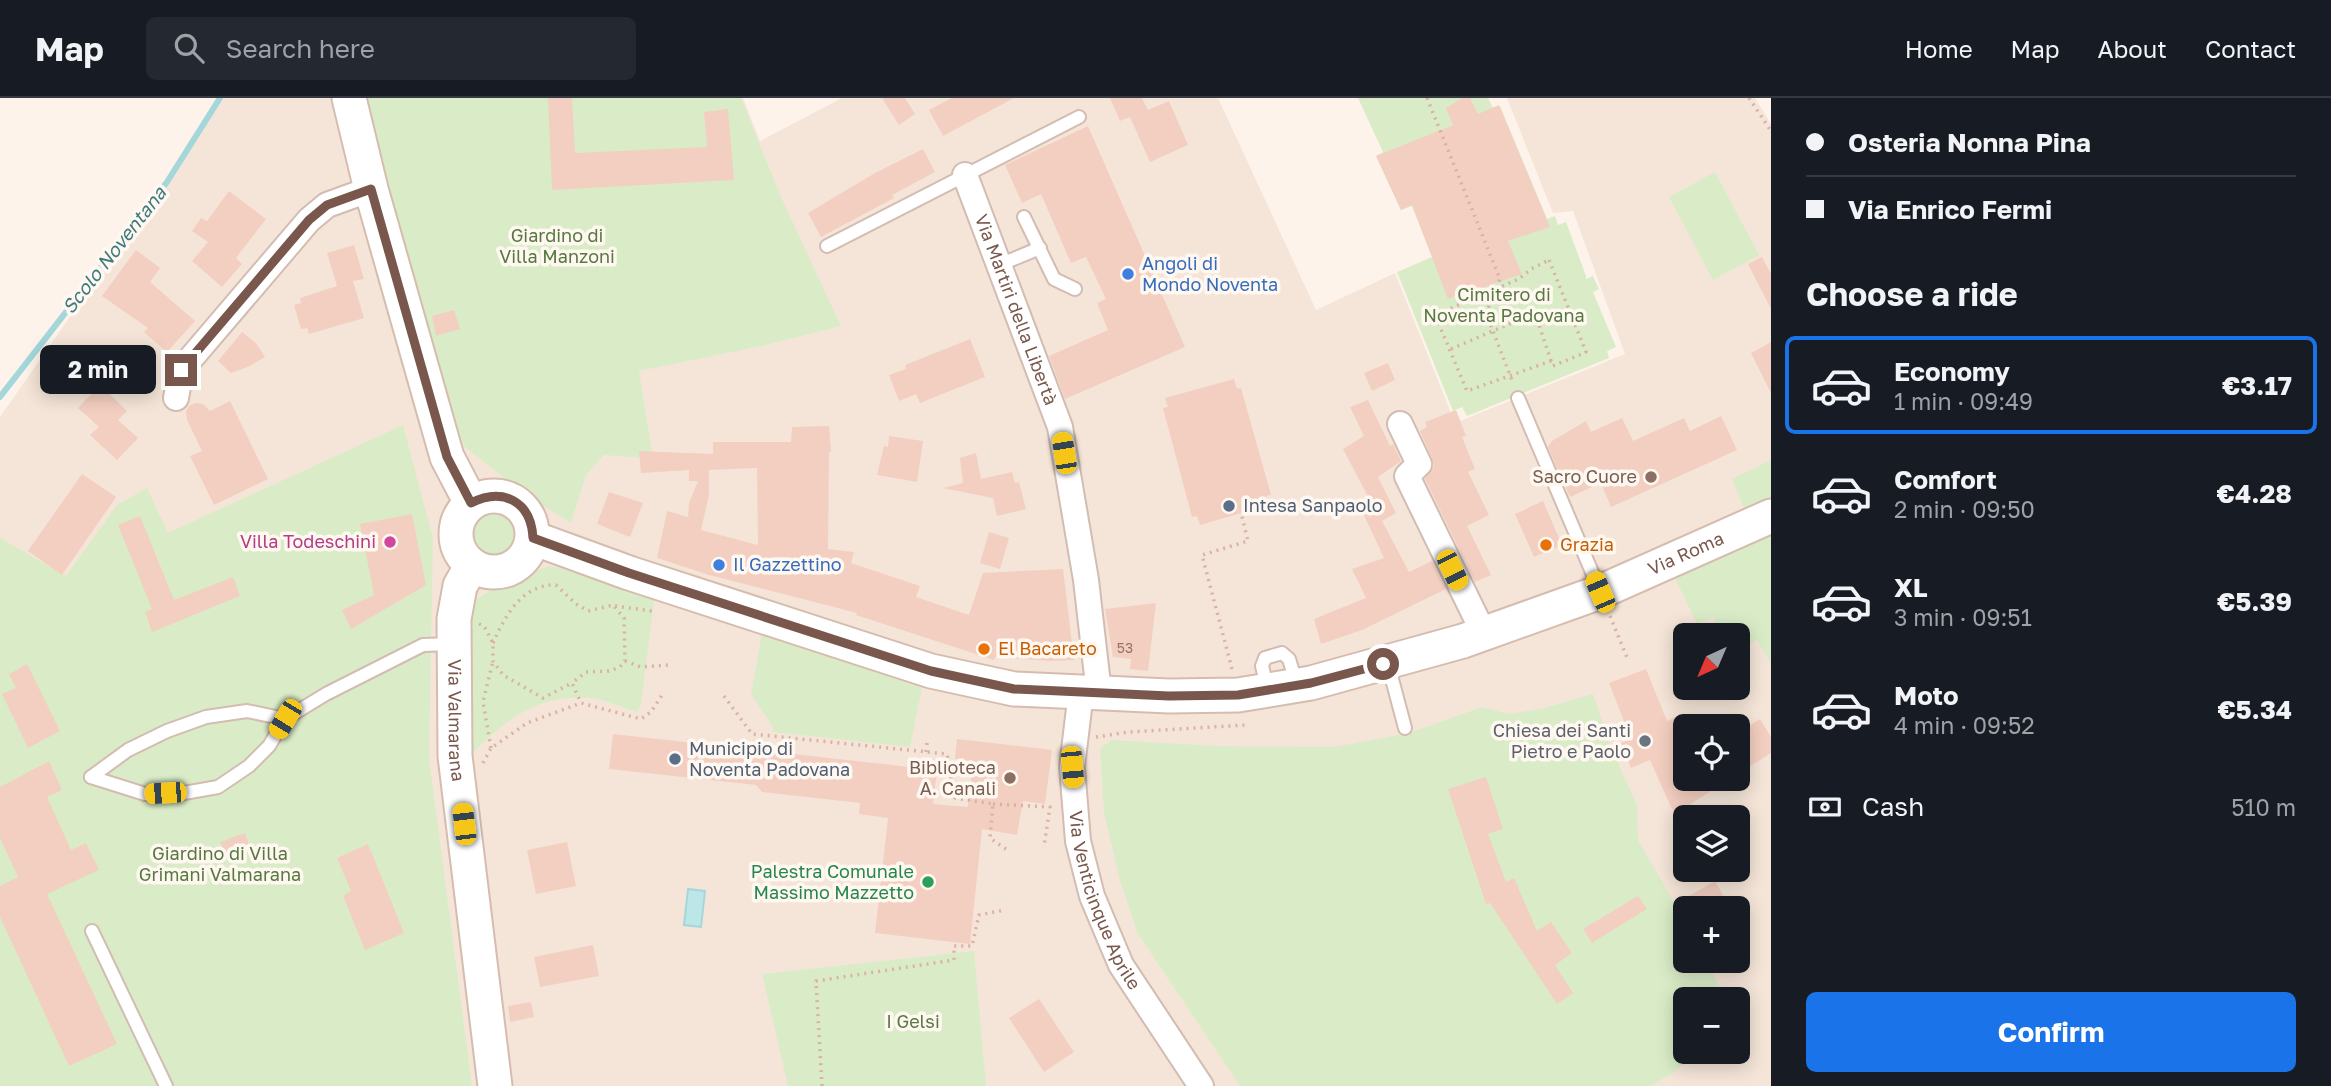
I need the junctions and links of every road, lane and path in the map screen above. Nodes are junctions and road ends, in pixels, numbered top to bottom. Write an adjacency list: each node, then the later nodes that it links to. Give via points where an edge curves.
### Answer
1 (349, 98): 7 (street)
2 (1427, 98): 13 (path, via 1500,279)
3 (1749, 98): 5 (path)
4 (1079, 117): 6 (lane)
5 (1771, 131)
6 (965, 175): 9 (lane); 11 (street, Via Martiri della Libertà)
7 (371, 189): 18 (street, via 327,205 309,220 181,370); 21 (street, via 447,457)
8 (1024, 217): 10 (lane)
9 (827, 246)
10 (1040, 248): 11 (lane); 12 (lane, via 1054,279)
11 (999, 265): 40 (street, Via Martiri della Libertà, via 1060,427 1086,580)
12 (1075, 289)
13 (1496, 289): 14 (path, via 1486,313); 15 (path, via 1435,315); 16 (path, via 1549,260 1586,352 1553,366)
14 (1493, 331): 15 (path); 16 (path, via 1535,313); 17 (path)
15 (1450, 349): 17 (path, via 1467,391)
16 (1551, 360): 17 (path)
17 (1509, 374): 19 (path)
18 (176, 398)
19 (1518, 398): 26 (lane)
20 (1400, 424): 30 (street, via 1419,464 1407,476)
21 (471, 503): 24 (street, via 495,495 519,504 532,525); 25 (street, via 456,527 462,555)
22 (1241, 513): 37 (path, via 1248,541 1202,555)
23 (1771, 516): 26 (street, Via Roma)
24 (533, 538): 25 (street, via 515,566 494,572); 40 (street, Via Roma, via 931,671 1014,689)
25 (472, 565): 29 (street, Via Valmarana, via 460,586 454,619)
26 (1600, 592): 30 (street, Via Roma); 32 (path)
27 (613, 605): 28 (path); 31 (path, via 588,611 556,585 544,585 505,615); 34 (path, via 624,618)
28 (654, 611)
29 (462, 633): 31 (path, via 484,626); 44 (lane, via 423,645); 50 (street, Via Valmarana, via 455,756)
30 (1484, 634): 35 (street, Via Roma)
31 (493, 643): 33 (path)
32 (1628, 660)
33 (493, 661): 38 (path, via 503,675 543,698); 48 (path, via 483,702)
34 (625, 661): 36 (path, via 641,667); 38 (path, via 610,671 586,672)
35 (1388, 663): 40 (street, Via Roma, via 1238,695); 45 (lane)
36 (668, 664)
37 (1232, 671)
38 (572, 683): 42 (path)
39 (664, 692): 42 (path, via 641,719)
40 (1090, 692): 46 (street, Via Venticinque Aprile)
41 (724, 696): 49 (path, via 752,734)
42 (581, 703): 48 (path, via 527,723)
43 (1245, 717): 46 (path, via 1245,725)
44 (285, 719): 44 (lane, via 247,711 206,717 128,750 92,777 145,794 218,787 269,746)
45 (1405, 727)
46 (1075, 740): 59 (street, Via Venticinque Aprile, via 1072,767 1078,841 1092,896 1121,965)
47 (928, 743): 49 (path)
48 (491, 748): 50 (path)
49 (926, 752): 51 (path, via 947,754 956,798)
50 (461, 797): 57 (street, Via Valmarana)
51 (993, 804): 52 (path, via 1050,807); 53 (path, via 990,838)
52 (1044, 846)
53 (1010, 852)
54 (1005, 910): 58 (path, via 979,915 972,946 954,946 954,960 816,981)
55 (92, 931): 56 (lane)
56 (166, 1086)
57 (495, 1086)
58 (822, 1086)
59 (1201, 1086)

